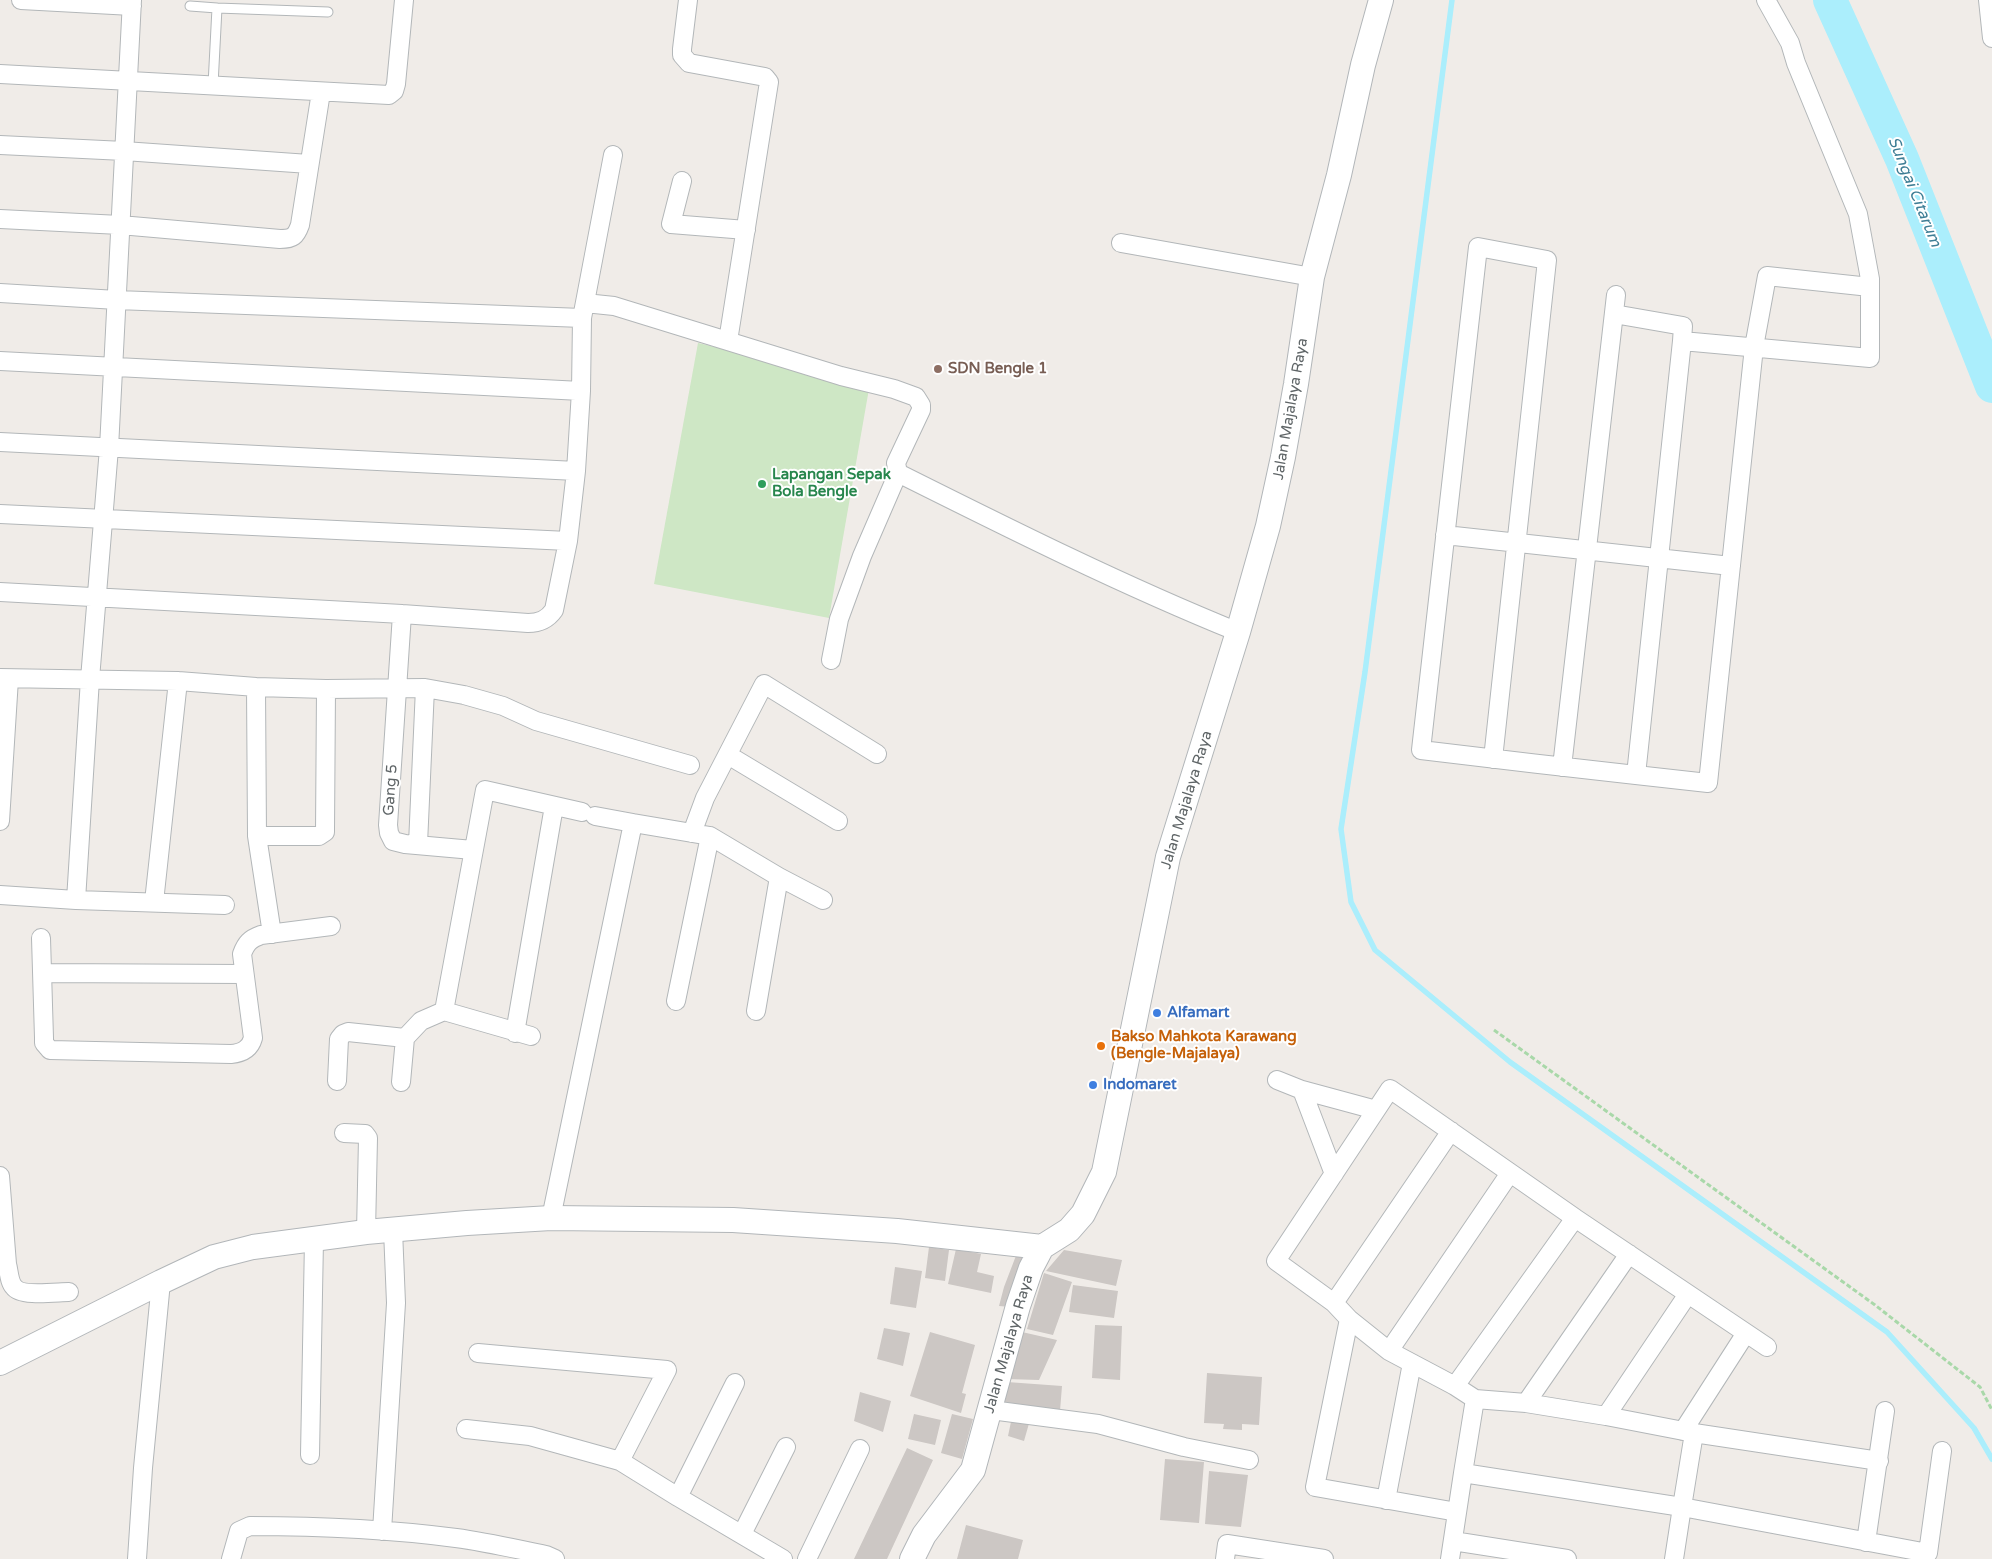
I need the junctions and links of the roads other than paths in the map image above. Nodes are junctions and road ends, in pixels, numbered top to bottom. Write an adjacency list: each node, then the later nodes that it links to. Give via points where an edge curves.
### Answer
1 (21, 0): 7 (street)
2 (404, 0): 15 (street, via 394,91 389,95)
3 (688, 0): 23 (street, via 682,54 689,63 765,77 769,82)
4 (1381, 0): 25 (street, Jalan Majalaya Raya, via 1362,65 1339,175)
5 (1766, 0): 26 (street, via 1790,43 1858,214)
6 (1988, 0): 11 (street)
7 (132, 3): 13 (street)
8 (190, 6): 9 (lane)
9 (217, 8): 10 (lane); 14 (lane)
10 (328, 12)
11 (1992, 38)
12 (0, 74): 13 (street)
13 (128, 80): 14 (street); 17 (street)
14 (213, 85): 15 (street)
15 (321, 92): 19 (street)
16 (0, 145): 17 (street)
17 (124, 151): 19 (street); 22 (street)
18 (613, 155): 30 (street)
19 (310, 164): 22 (street, via 300,225 297,234 291,238)
20 (682, 180): 23 (street, via 671,224)
21 (0, 219): 22 (street)
22 (120, 225): 29 (street)
23 (746, 230): 32 (street)
24 (1121, 243): 25 (street)
25 (1312, 277): 53 (street, Jalan Majalaya Raya, via 1283,457 1268,526)
26 (1870, 287): 34 (street, via 1767,276); 34 (street, via 1870,358)
27 (0, 293): 29 (street)
28 (1616, 295): 31 (street)
29 (117, 300): 30 (street); 36 (street)
30 (584, 311): 32 (street, via 614,306); 37 (street)
31 (1614, 314): 33 (street, via 1683,326); 47 (street)
32 (728, 341): 41 (street, via 916,397 921,410 896,463)
33 (1682, 341): 34 (street); 48 (street)
34 (1754, 347): 49 (street)
35 (0, 362): 36 (street)
36 (113, 368): 37 (street); 39 (street)
37 (581, 391): 40 (street)
38 (0, 442): 39 (street)
39 (109, 448): 40 (street); 43 (street)
40 (576, 471): 45 (street)
41 (898, 473): 53 (street, via 1140,591); 54 (street, via 855,574 839,620)
42 (0, 514): 43 (street)
43 (102, 520): 45 (street); 51 (street)
44 (1446, 535): 46 (street); 46 (street, via 1478,247 1547,260); 65 (street, via 1421,750)
45 (568, 541): 52 (street, via 554,610 543,621 528,623)
46 (1516, 542): 47 (street); 65 (street)
47 (1587, 550): 48 (street); 67 (street)
48 (1659, 558): 49 (street); 68 (street)
49 (1731, 566): 68 (street, via 1708,783)
50 (0, 592): 51 (street)
51 (97, 598): 52 (street); 56 (street)
52 (402, 614): 59 (street)
53 (1238, 632): 108 (street, Jalan Majalaya Raya, via 1168,856 1104,1172 1083,1214 1069,1230)
54 (831, 660)
55 (4, 679): 56 (street); 62 (street)
56 (90, 679): 57 (street); 80 (street)
57 (178, 681): 58 (street); 82 (street)
58 (256, 687): 61 (street); 74 (street)
59 (398, 688): 60 (street); 61 (street); 76 (street, Gang 5, via 389,833 393,841)
60 (424, 688): 66 (street, via 503,706 536,721); 76 (street)
61 (326, 689): 74 (street, via 325,832 319,836)
62 (2, 752): 70 (street)
63 (877, 754): 64 (street, via 764,684)
64 (728, 755): 71 (street); 73 (street, via 704,798)
65 (1493, 759): 67 (street)
66 (690, 765)
67 (1562, 767): 68 (street)
68 (1636, 775)
69 (554, 806): 72 (street); 77 (street, via 484,790); 90 (street, via 523,1034)
70 (0, 821)
71 (838, 821)
72 (633, 823): 73 (street); 103 (street)
73 (692, 833): 75 (street)
74 (257, 836): 85 (street)
75 (710, 836): 78 (street); 89 (street)
76 (418, 844): 77 (street, Gang 5)
77 (473, 850): 90 (street)
78 (779, 877): 81 (street); 91 (street)
79 (0, 895): 80 (street)
80 (76, 900): 82 (street)
81 (823, 900)
82 (154, 902): 83 (street)
83 (225, 905)
84 (331, 926): 85 (street)
85 (272, 934): 88 (street, via 252,938 245,945 242,954)
86 (41, 938): 87 (street)
87 (43, 973): 88 (street); 88 (street, via 44,1044 50,1050 230,1054 245,1050 253,1038)
88 (244, 974)
89 (676, 1001)
90 (444, 1011): 92 (street, via 422,1021)
91 (756, 1011)
92 (405, 1038): 94 (street, via 342,1034); 95 (street)
93 (1277, 1080): 96 (street)
94 (337, 1081)
95 (401, 1082)
96 (1302, 1090): 97 (street); 101 (street)
97 (1376, 1110): 98 (street, via 1390,1089); 101 (street)
98 (1451, 1131): 100 (street); 114 (street)
99 (344, 1133): 106 (street, via 366,1134 368,1138)
100 (1510, 1173): 104 (street); 118 (street)
101 (1334, 1174): 114 (street, via 1276,1261)
102 (0, 1176): 110 (street)
103 (551, 1218): 105 (street); 108 (street, via 733,1220 897,1231)
104 (1575, 1218): 109 (street); 123 (street)
105 (393, 1230): 106 (street); 143 (street, via 396,1302)
106 (366, 1232): 107 (street)
107 (314, 1240): 111 (street, via 234,1251); 134 (street)
108 (1042, 1247): 126 (street, Jalan Majalaya Raya, via 1025,1284)
109 (1629, 1254): 113 (street); 125 (street)
110 (3, 1264): 112 (street, via 17,1291)
111 (161, 1282): 120 (street); 148 (street)
112 (69, 1292)
113 (1688, 1294): 116 (street); 128 (street)
114 (1334, 1303): 115 (street)
115 (1349, 1319): 118 (street); 140 (street, via 1315,1487)
116 (1746, 1333): 117 (street); 130 (street)
117 (1766, 1347)
118 (1390, 1351): 121 (street)
119 (478, 1353): 136 (street, via 667,1370)
120 (0, 1363)
121 (1412, 1363): 123 (street); 140 (street)
122 (734, 1383): 139 (street)
123 (1455, 1386): 124 (street)
124 (1475, 1399): 125 (street); 138 (street)
125 (1526, 1403): 128 (street)
126 (991, 1410): 135 (street, via 1098,1424); 153 (street, Jalan Majalaya Raya, via 973,1470 924,1535)
127 (1885, 1411): 137 (street)
128 (1606, 1416): 130 (street)
129 (466, 1428): 136 (street, via 530,1436)
130 (1689, 1432): 137 (street); 141 (street)
131 (786, 1447): 144 (street)
132 (860, 1449): 152 (street)
133 (1942, 1451): 146 (street, via 1928,1553)
134 (310, 1456)
135 (1249, 1460)
136 (620, 1461): 139 (street)
137 (1879, 1461): 146 (street)
138 (1463, 1473): 141 (street); 142 (street)
139 (678, 1497): 144 (street)
140 (1386, 1500): 142 (street)
141 (1682, 1507): 146 (street); 158 (street)
142 (1457, 1512): 145 (street)
143 (382, 1531): 149 (street, via 250,1526 239,1531); 150 (street, via 458,1538)
144 (742, 1534): 151 (street)
145 (1452, 1541): 156 (street); 157 (street)
146 (1866, 1542)
147 (1297, 1557): 154 (street, via 1227,1544); 155 (street)
148 (137, 1559)
149 (231, 1559)
150 (555, 1559)
151 (783, 1559)
152 (807, 1559)
153 (912, 1559)
154 (1225, 1559)
155 (1324, 1559)
156 (1450, 1559)
157 (1567, 1559)
158 (1674, 1559)

